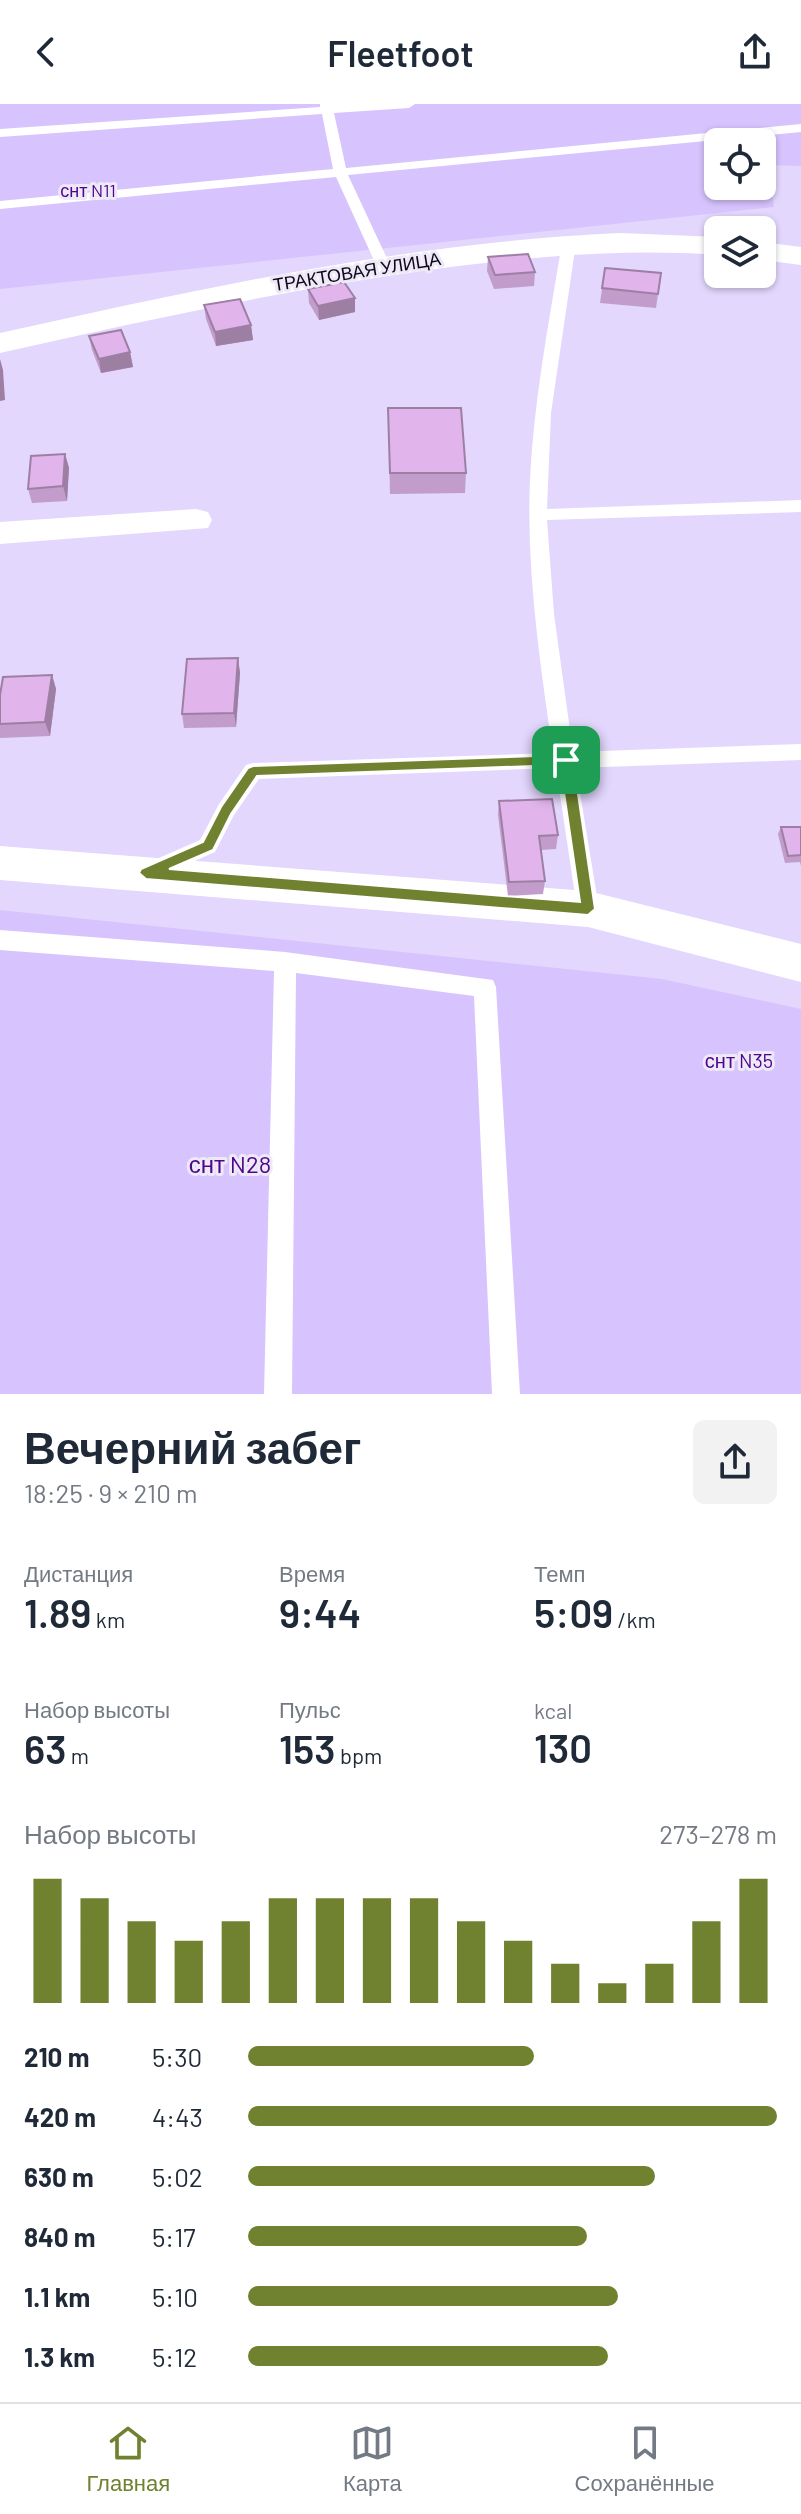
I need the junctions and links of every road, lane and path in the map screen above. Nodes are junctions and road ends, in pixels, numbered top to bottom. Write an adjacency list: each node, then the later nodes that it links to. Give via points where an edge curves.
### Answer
1 (409, 104): 2 (lane)
2 (327, 108): 4 (lane); 5 (lane)
3 (801, 128): 5 (lane)
4 (0, 133)
5 (341, 174): 6 (lane); 11 (lane)
6 (0, 205)
7 (569, 243): 8 (street, ТРАКТОВАЯ УЛИЦА, via 646,240); 11 (street, ТРАКТОВАЯ УЛИЦА); 14 (lane, via 541,417)
8 (704, 245)
9 (776, 253): 10 (street)
10 (801, 256)
11 (384, 267): 12 (street, ТРАКТОВАЯ УЛИЦА, via 294,280)
12 (0, 343)
13 (801, 506): 14 (lane)
14 (538, 515): 18 (lane, via 546,621)
15 (196, 520): 16 (street)
16 (0, 533)
17 (801, 752): 18 (lane)
18 (566, 760): 20 (lane, via 253,771 208,846); 21 (lane)
19 (0, 863): 20 (street)
20 (146, 873): 21 (street)
21 (588, 909): 24 (street)
22 (0, 940): 23 (lane)
23 (285, 962): 25 (lane); 26 (lane, via 485,987)
24 (801, 963)
25 (278, 1394)
26 (506, 1394)

